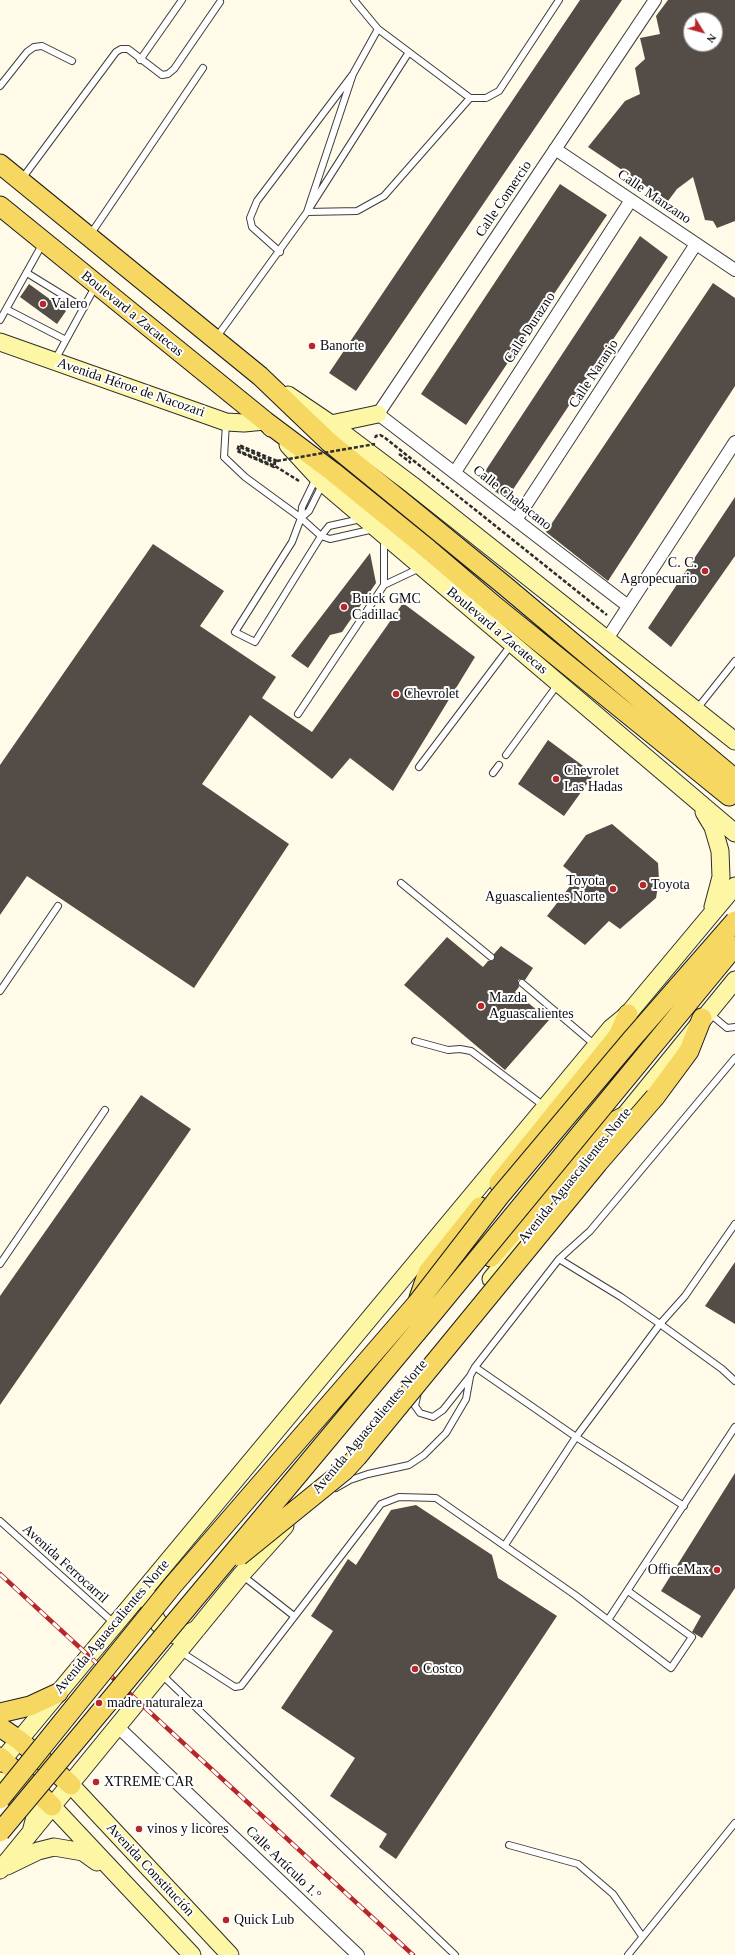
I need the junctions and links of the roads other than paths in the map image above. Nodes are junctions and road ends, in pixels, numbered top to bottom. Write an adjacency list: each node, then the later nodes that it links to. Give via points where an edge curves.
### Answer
1 (182, 0): 8 (lane)
2 (354, 0): 6 (lane)
3 (559, 0): 13 (lane, via 499,91 486,98)
4 (655, 0): 14 (street, Calle Comercio)
5 (220, 2): 8 (lane, via 168,74 162,75)
6 (378, 29): 7 (lane); 11 (lane)
7 (409, 52): 13 (lane); 19 (lane)
8 (140, 60): 16 (lane, via 128,49 116,52)
9 (72, 61): 12 (lane, via 42,46 34,47)
10 (203, 68): 20 (lane)
11 (353, 74): 19 (lane); 23 (lane, via 257,201 250,218 252,227)
12 (0, 86)
13 (470, 98): 19 (lane, via 384,196 358,211)
14 (555, 149): 17 (street, Calle Manzano); 35 (street, Calle Comercio)
15 (0, 164): 16 (main road, Boulevard a Zacatecas)
16 (20, 181): 20 (main road, Boulevard a Zacatecas)
17 (632, 200): 22 (street, Calle Manzano); 40 (street, Calle Durazno)
18 (0, 206): 21 (main road, Boulevard a Zacatecas)
19 (307, 212): 23 (lane)
20 (89, 236): 30 (main road, Boulevard a Zacatecas)
21 (43, 242): 25 (lane); 26 (main road, Boulevard a Zacatecas)
22 (696, 244): 24 (street, Calle Manzano); 43 (street, Calle Naranjo)
23 (280, 252): 30 (lane)
24 (735, 270)
25 (27, 272): 27 (lane); 28 (lane)
26 (96, 285): 27 (lane); 36 (main road, Boulevard a Zacatecas)
27 (84, 308): 31 (lane)
28 (6, 309): 29 (lane); 31 (lane)
29 (0, 320)
30 (215, 339): 34 (main road, Boulevard a Zacatecas)
31 (66, 340): 33 (lane)
32 (0, 342): 33 (main road, Avenida Héroe de Nacozari)
33 (55, 361): 37 (main road, Avenida Héroe de Nacozari)
34 (260, 376): 38 (main road, Boulevard a Zacatecas); 60 (main road, Boulevard a Zacatecas, via 329,442 504,585)
35 (378, 414): 38 (main road); 40 (street, Calle Chabacano)
36 (265, 421): 37 (main road, Avenida Héroe de Nacozari); 41 (main road, Boulevard a Zacatecas); 60 (main road, Boulevard a Zacatecas, via 333,472 496,607)
37 (226, 422): 42 (lane, via 224,457 245,478)
38 (331, 424): 49 (main road, Boulevard a Zacatecas)
39 (735, 442): 48 (street)
40 (454, 472): 43 (street, Calle Chabacano)
41 (320, 480): 42 (lane, via 309,511); 44 (main road, Boulevard a Zacatecas)
42 (301, 518): 45 (lane); 45 (lane, via 292,542 235,632 255,642)
43 (516, 520): 48 (street, Calle Chabacano)
44 (375, 527): 45 (lane, via 330,539); 45 (lane, via 329,526); 46 (main road, Boulevard a Zacatecas); 47 (lane)
45 (321, 536)
46 (422, 567): 47 (lane); 50 (main road, Boulevard a Zacatecas)
47 (384, 585): 54 (lane)
48 (623, 614): 49 (street)
49 (607, 639): 53 (main road, Boulevard a Zacatecas)
50 (512, 643): 52 (main road, Boulevard a Zacatecas); 58 (lane)
51 (735, 661): 53 (lane)
52 (558, 683): 56 (lane); 61 (main road, Boulevard a Zacatecas)
53 (696, 710): 55 (main road, Boulevard a Zacatecas)
54 (298, 714)
55 (734, 739)
56 (506, 755)
57 (499, 765): 59 (lane)
58 (419, 767)
59 (492, 774)
60 (732, 787)
61 (690, 795): 62 (main road, Boulevard a Zacatecas); 67 (main road, via 699,804 713,827 720,851 719,890)
62 (731, 827)
63 (401, 883): 70 (lane)
64 (735, 886): 65 (main road, Avenida Aguascalientes Norte)
65 (729, 894): 67 (main road, Avenida Aguascalientes Norte)
66 (58, 906): 73 (lane)
67 (705, 921): 74 (main road, Avenida Aguascalientes Norte)
68 (735, 921): 86 (main road, Avenida Aguascalientes Norte, bridge, via 504,1191)
69 (735, 946): 87 (main road, Avenida Aguascalientes Norte, bridge)
70 (491, 957)
71 (734, 982): 75 (main road, Avenida Aguascalientes Norte)
72 (522, 983): 78 (lane)
73 (0, 991)
74 (628, 1014): 78 (main road, Avenida Aguascalientes Norte, via 611,1028); 86 (main road, via 618,1036 428,1272)
75 (705, 1015): 76 (lane, via 727,1028); 82 (main road, Avenida Aguascalientes Norte); 101 (main road, bridge, via 689,1051 654,1097 357,1457 345,1470)
76 (735, 1027)
77 (415, 1041): 80 (lane, via 448,1050 471,1051)
78 (596, 1046): 80 (main road, Avenida Aguascalientes Norte)
79 (735, 1058): 84 (lane, via 590,1231)
80 (545, 1107): 99 (main road, Avenida Aguascalientes Norte)
81 (105, 1110): 85 (lane)
82 (623, 1117): 87 (main road, bridge, via 602,1128 472,1280); 89 (main road, Avenida Aguascalientes Norte)
83 (735, 1224): 88 (lane, via 685,1296)
84 (559, 1259): 88 (lane); 90 (lane)
85 (0, 1264)
86 (418, 1302): 117 (main road, Avenida Aguascalientes Norte, bridge, via 173,1586)
87 (433, 1313): 101 (main road, Avenida Aguascalientes Norte, bridge)
88 (660, 1324): 92 (lane); 94 (lane)
89 (423, 1364): 91 (lane, via 415,1406 420,1413 432,1417 443,1410); 96 (main road, Avenida Aguascalientes Norte)
90 (475, 1367): 91 (lane); 94 (lane)
91 (470, 1376): 96 (lane, via 466,1400 446,1433 424,1455 409,1465 350,1480)
92 (735, 1381)
93 (735, 1427): 95 (lane)
94 (576, 1437): 95 (lane); 98 (lane)
95 (684, 1506): 102 (lane)
96 (302, 1508): 100 (main road, Avenida Aguascalientes Norte)
97 (0, 1521): 105 (lane, Avenida Ferrocarril)
98 (505, 1545): 103 (lane, via 436,1498 399,1496 382,1504); 104 (lane)
99 (161, 1568): 105 (main road, Avenida Aguascalientes Norte); 106 (main road, via 150,1597 150,1608 159,1624 170,1634 182,1636)
100 (241, 1575): 103 (lane); 106 (main road, Avenida Aguascalientes Norte)
101 (210, 1579): 120 (main road, Avenida Aguascalientes Norte, bridge)
102 (628, 1591): 104 (lane); 104 (lane, via 692,1637 671,1668)
103 (294, 1616): 107 (lane, via 238,1687)
104 (608, 1620)
105 (115, 1624): 109 (main road, Avenida Aguascalientes Norte)
106 (197, 1629): 107 (main road, Avenida Aguascalientes Norte)
107 (179, 1651): 108 (main road, Avenida Aguascalientes Norte)
108 (161, 1674): 112 (main road, Avenida Aguascalientes Norte); 129 (lane)
109 (58, 1693): 110 (main road, via 30,1706); 113 (main road, Avenida Aguascalientes Norte)
110 (0, 1713)
111 (0, 1727): 113 (main road)
112 (118, 1727): 116 (main road, Avenida Aguascalientes Norte); 128 (street, Calle Artículo 1.º)
113 (19, 1740): 114 (main road, Avenida Aguascalientes Norte); 116 (main road)
114 (1, 1760): 118 (main road)
115 (0, 1781): 121 (main road, via 19,1791 32,1807 35,1817)
116 (70, 1785): 118 (main road, Avenida Aguascalientes Norte); 127 (main road, Avenida Constitución)
117 (0, 1799)
118 (52, 1806): 121 (main road, Avenida Aguascalientes Norte); 124 (main road, Avenida Constitución)
119 (735, 1823): 125 (lane)
120 (0, 1832)
121 (31, 1832): 123 (main road, Avenida Aguascalientes Norte)
122 (509, 1845): 125 (lane, via 578,1864 613,1894)
123 (0, 1870): 124 (main road, via 21,1858 54,1847 83,1852)
124 (119, 1876): 126 (main road, Avenida Constitución)
125 (642, 1936): 130 (lane)
126 (192, 1955)
127 (230, 1955)
128 (358, 1955)
129 (455, 1955)
130 (628, 1955)

